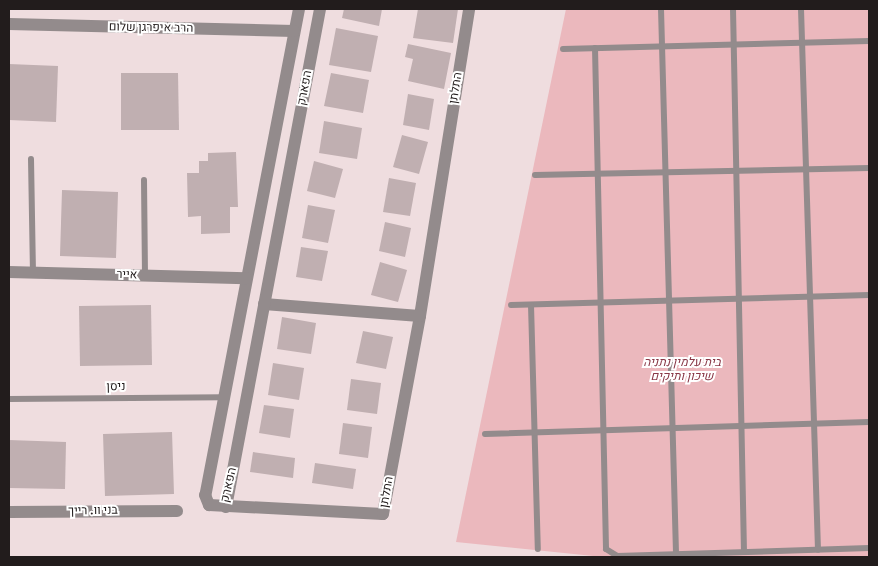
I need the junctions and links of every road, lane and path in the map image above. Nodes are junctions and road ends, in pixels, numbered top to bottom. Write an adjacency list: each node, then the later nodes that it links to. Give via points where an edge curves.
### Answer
1 (299, 9): 8 (street, הפארק)
2 (320, 9): 32 (street, הפארק)
3 (469, 9): 35 (street, התלתן)
4 (662, 9): 12 (lane)
5 (733, 9): 11 (lane)
6 (801, 9): 10 (lane)
7 (9, 24): 8 (street, הרב איפרגן שלום)
8 (294, 31): 26 (street, הפארק)
9 (869, 41): 10 (lane)
10 (802, 43): 11 (lane); 17 (lane)
11 (734, 45): 12 (lane); 18 (lane)
12 (664, 47): 13 (lane); 19 (lane)
13 (595, 48): 14 (lane); 20 (lane)
14 (563, 50)
15 (30, 159): 24 (lane)
16 (869, 168): 17 (lane)
17 (805, 170): 18 (lane); 28 (lane)
18 (737, 171): 19 (lane); 29 (lane)
19 (668, 172): 20 (lane); 30 (lane)
20 (597, 174): 21 (lane); 31 (lane)
21 (535, 175)
22 (144, 180): 25 (lane)
23 (9, 272): 24 (street, אייר)
24 (33, 273): 25 (street, אייר)
25 (145, 276): 26 (street, אייר)
26 (246, 278): 36 (street, הפארק)
27 (869, 295): 28 (lane)
28 (809, 296): 29 (lane); 39 (lane)
29 (738, 298): 30 (lane); 40 (lane)
30 (672, 300): 31 (lane); 41 (lane)
31 (601, 302): 34 (lane); 42 (lane)
32 (264, 304): 35 (street); 45 (street, הפארק)
33 (510, 305): 34 (lane)
34 (531, 305): 43 (lane)
35 (420, 316): 45 (street, התלתן, via 383,514)
36 (223, 396): 37 (lane, ניסן); 45 (street, הפארק, via 205,496 209,506)
37 (9, 399)
38 (869, 422): 39 (lane)
39 (813, 424): 40 (lane); 50 (lane)
40 (741, 425): 41 (lane); 51 (lane)
41 (672, 427): 42 (lane); 52 (lane)
42 (602, 429): 43 (lane); 52 (lane, via 606,549 612,556)
43 (534, 431): 44 (lane); 49 (lane)
44 (485, 434)
45 (226, 507)
46 (177, 511): 47 (street, בני וו. רייך)
47 (9, 512)
48 (869, 548): 50 (lane)
49 (538, 549)
50 (818, 550): 51 (lane)
51 (744, 552): 52 (lane)
52 (676, 554)

